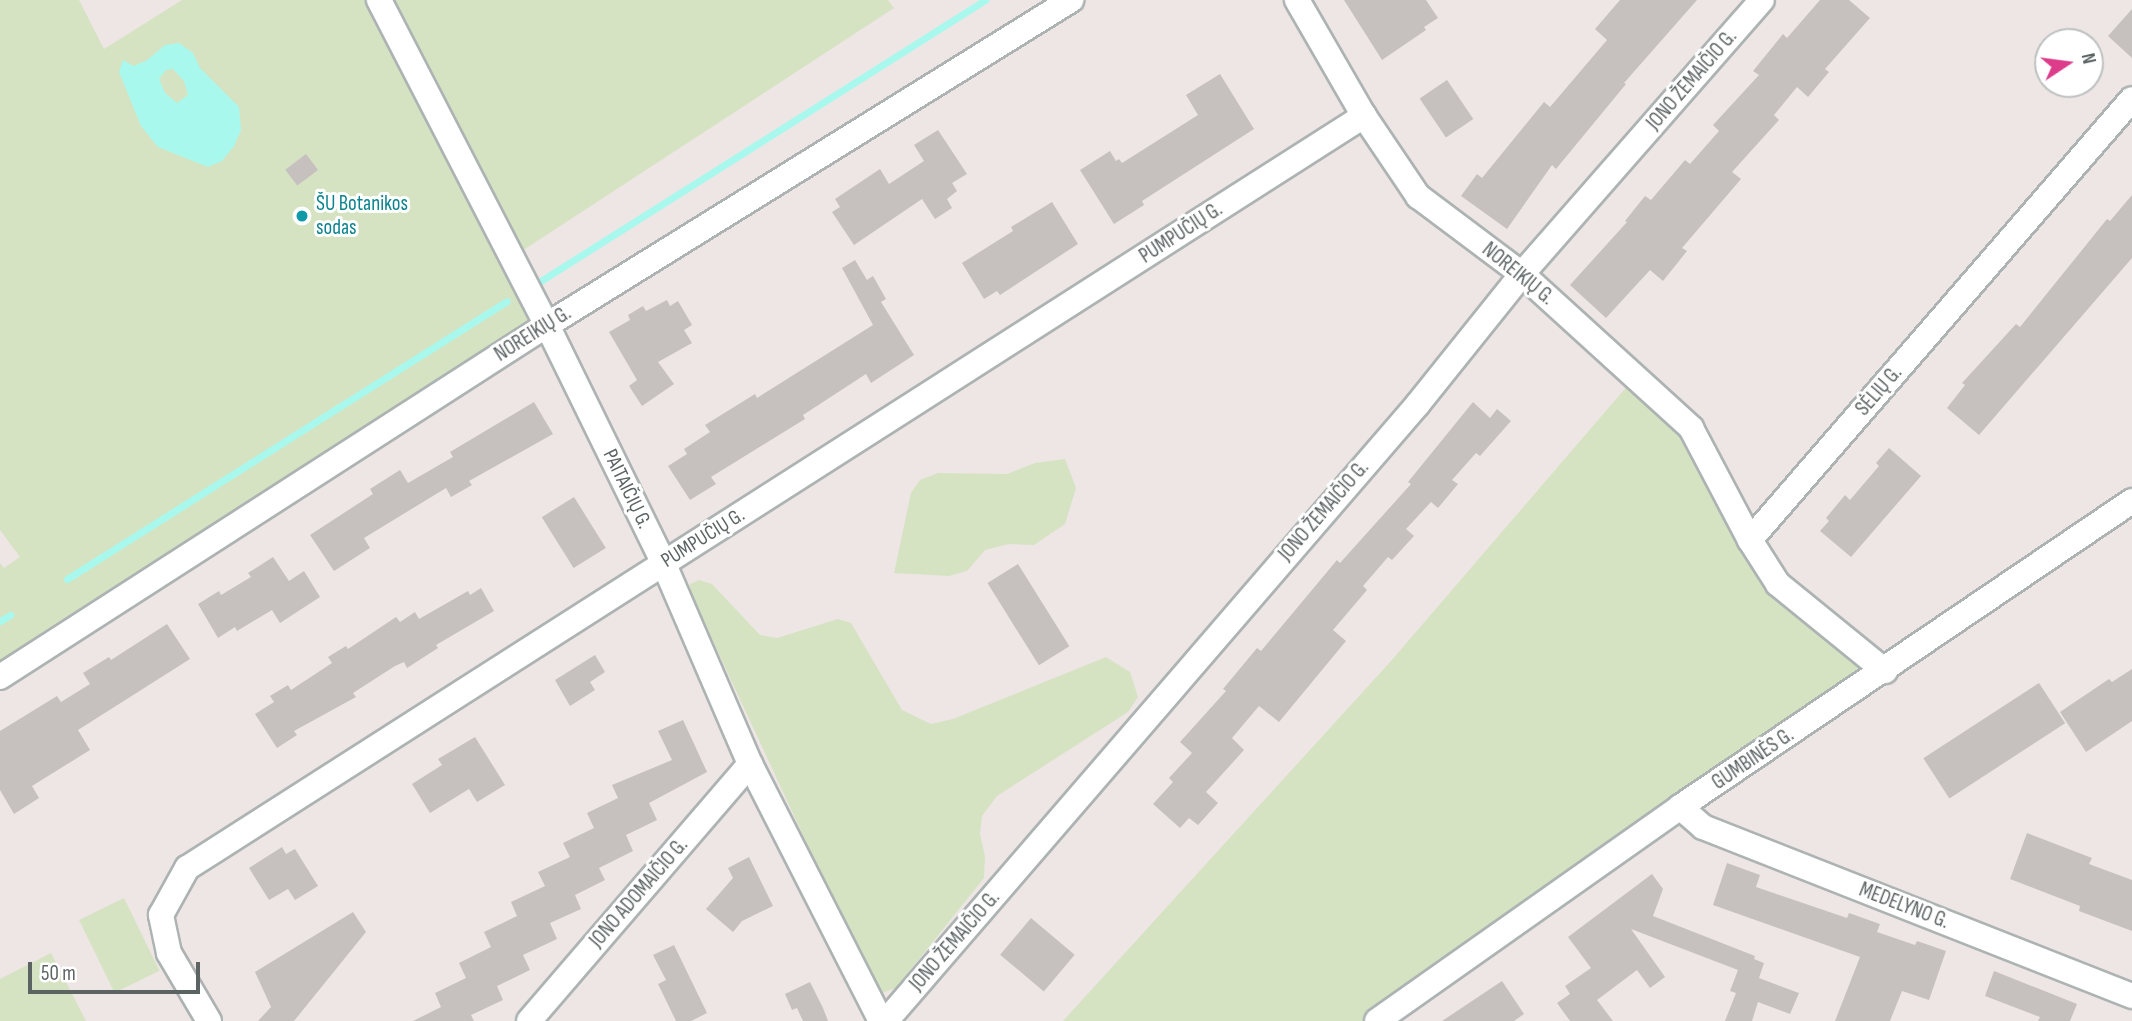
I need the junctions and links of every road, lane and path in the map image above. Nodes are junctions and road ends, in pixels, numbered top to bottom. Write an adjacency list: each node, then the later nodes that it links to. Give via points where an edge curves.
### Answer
1 (379, 0): 8 (street, PAITAIČIŲ G.)
2 (1071, 0): 8 (street, NOREIKIŲ G.)
3 (1297, 0): 6 (street, NOREIKIŲ G.)
4 (1762, 0): 7 (street, JONO ŽEMAIČIO G.)
5 (2132, 99): 10 (street, SĖLIŲ G.)
6 (1364, 116): 7 (street, NOREIKIŲ G., via 1418,196); 11 (street, PUMPUČIŲ G.)
7 (1522, 274): 10 (street, NOREIKIŲ G., via 1691,428); 19 (street, JONO ŽEMAIČIO G., via 1418,404)
8 (547, 325): 11 (street, PAITAIČIŲ G.); 13 (street, NOREIKIŲ G.)
9 (2132, 501): 12 (street, GUMBINĖS G.)
10 (1750, 540): 12 (street, via 1778,584)
11 (663, 562): 14 (street, PAITAIČIŲ G.); 17 (street, PUMPUČIŲ G., via 187,868 161,915 169,953)
12 (1885, 671): 15 (street, GUMBINĖS G.)
13 (0, 677)
14 (750, 764): 18 (street, JONO ADOMAIČIO G.); 19 (street, PAITAIČIŲ G.)
15 (1680, 807): 16 (street, MEDELYNO G., via 1703,827); 20 (street, GUMBINĖS G.)
16 (2132, 996)
17 (209, 1021)
18 (529, 1021)
19 (883, 1021)
20 (1377, 1021)

